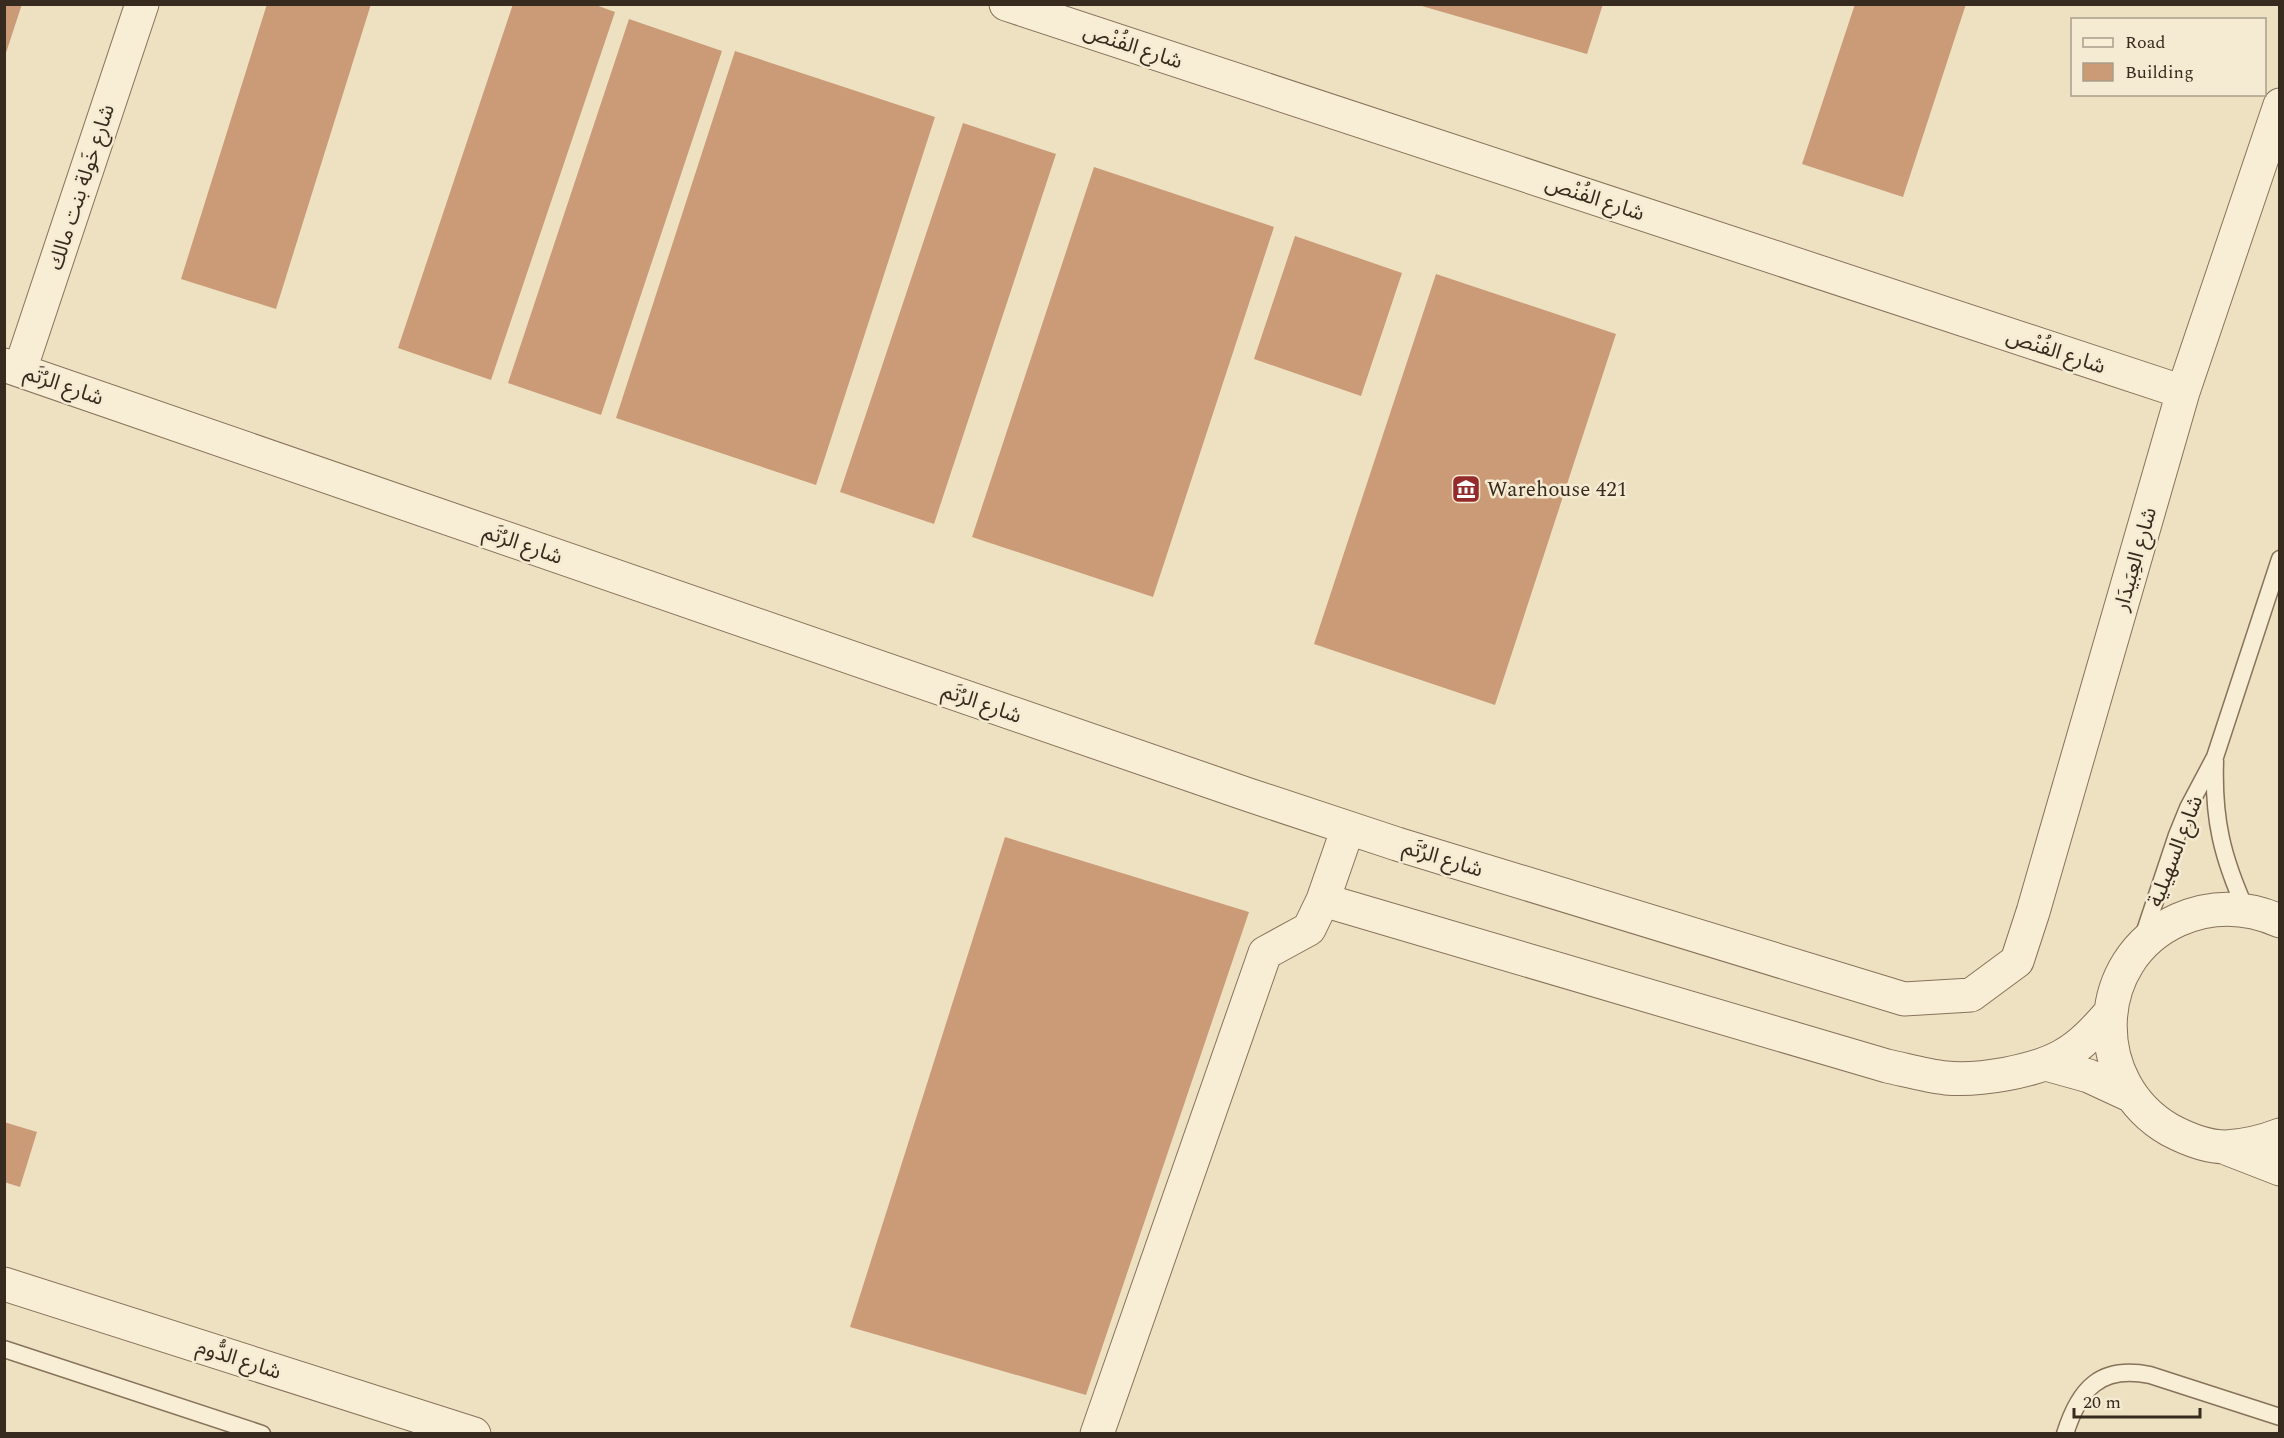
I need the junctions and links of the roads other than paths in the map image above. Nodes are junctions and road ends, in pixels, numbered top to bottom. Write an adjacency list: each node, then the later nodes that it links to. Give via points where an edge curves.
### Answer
1 (142, 4): 4 (street, شارع خَولة بنت مالك)
2 (1006, 4): 5 (street, شارع الفُنْص)
3 (2280, 105): 5 (street, شارع العِبَيدَار)
4 (12, 367): 8 (street, شارع الرُتَم)
5 (2183, 392): 13 (street, شارع العِبَيدَار, via 2017,961)
6 (2280, 559): 7 (lane, شارع السهيلية)
7 (2215, 757): 10 (lane, شارع السهيلية, via 2214,797 2219,836); 12 (lane, شارع السهيلية, via 2177,835)
8 (1348, 828): 9 (street); 13 (street, شارع الرُتَم, via 1904,999)
9 (1323, 900): 15 (street, via 1917,1073 1977,1077); 25 (street, via 1309,928 1265,953)
10 (2246, 910): 11 (street); 12 (street, via 2228,908 2195,913 2165,926)
11 (2280, 921)
12 (2140, 947): 14 (street, via 2125,967)
13 (1971, 995)
14 (2110, 1013): 15 (street, via 2081,1043); 16 (street, via 2110,1041 2117,1070)
15 (2046, 1064): 16 (street, via 2089,1076)
16 (2130, 1095): 18 (street, via 2156,1122 2188,1140)
17 (2280, 1135): 18 (street, via 2256,1144)
18 (2224, 1147): 19 (street)
19 (2280, 1169)
20 (4, 1284): 24 (street, شارع الدُّوم)
21 (4, 1349): 23 (lane)
22 (2280, 1417): 26 (lane, via 2150,1375 2118,1373 2090,1386 2071,1413)
23 (262, 1434)
24 (474, 1434)
25 (1097, 1434)
26 (2065, 1434)

